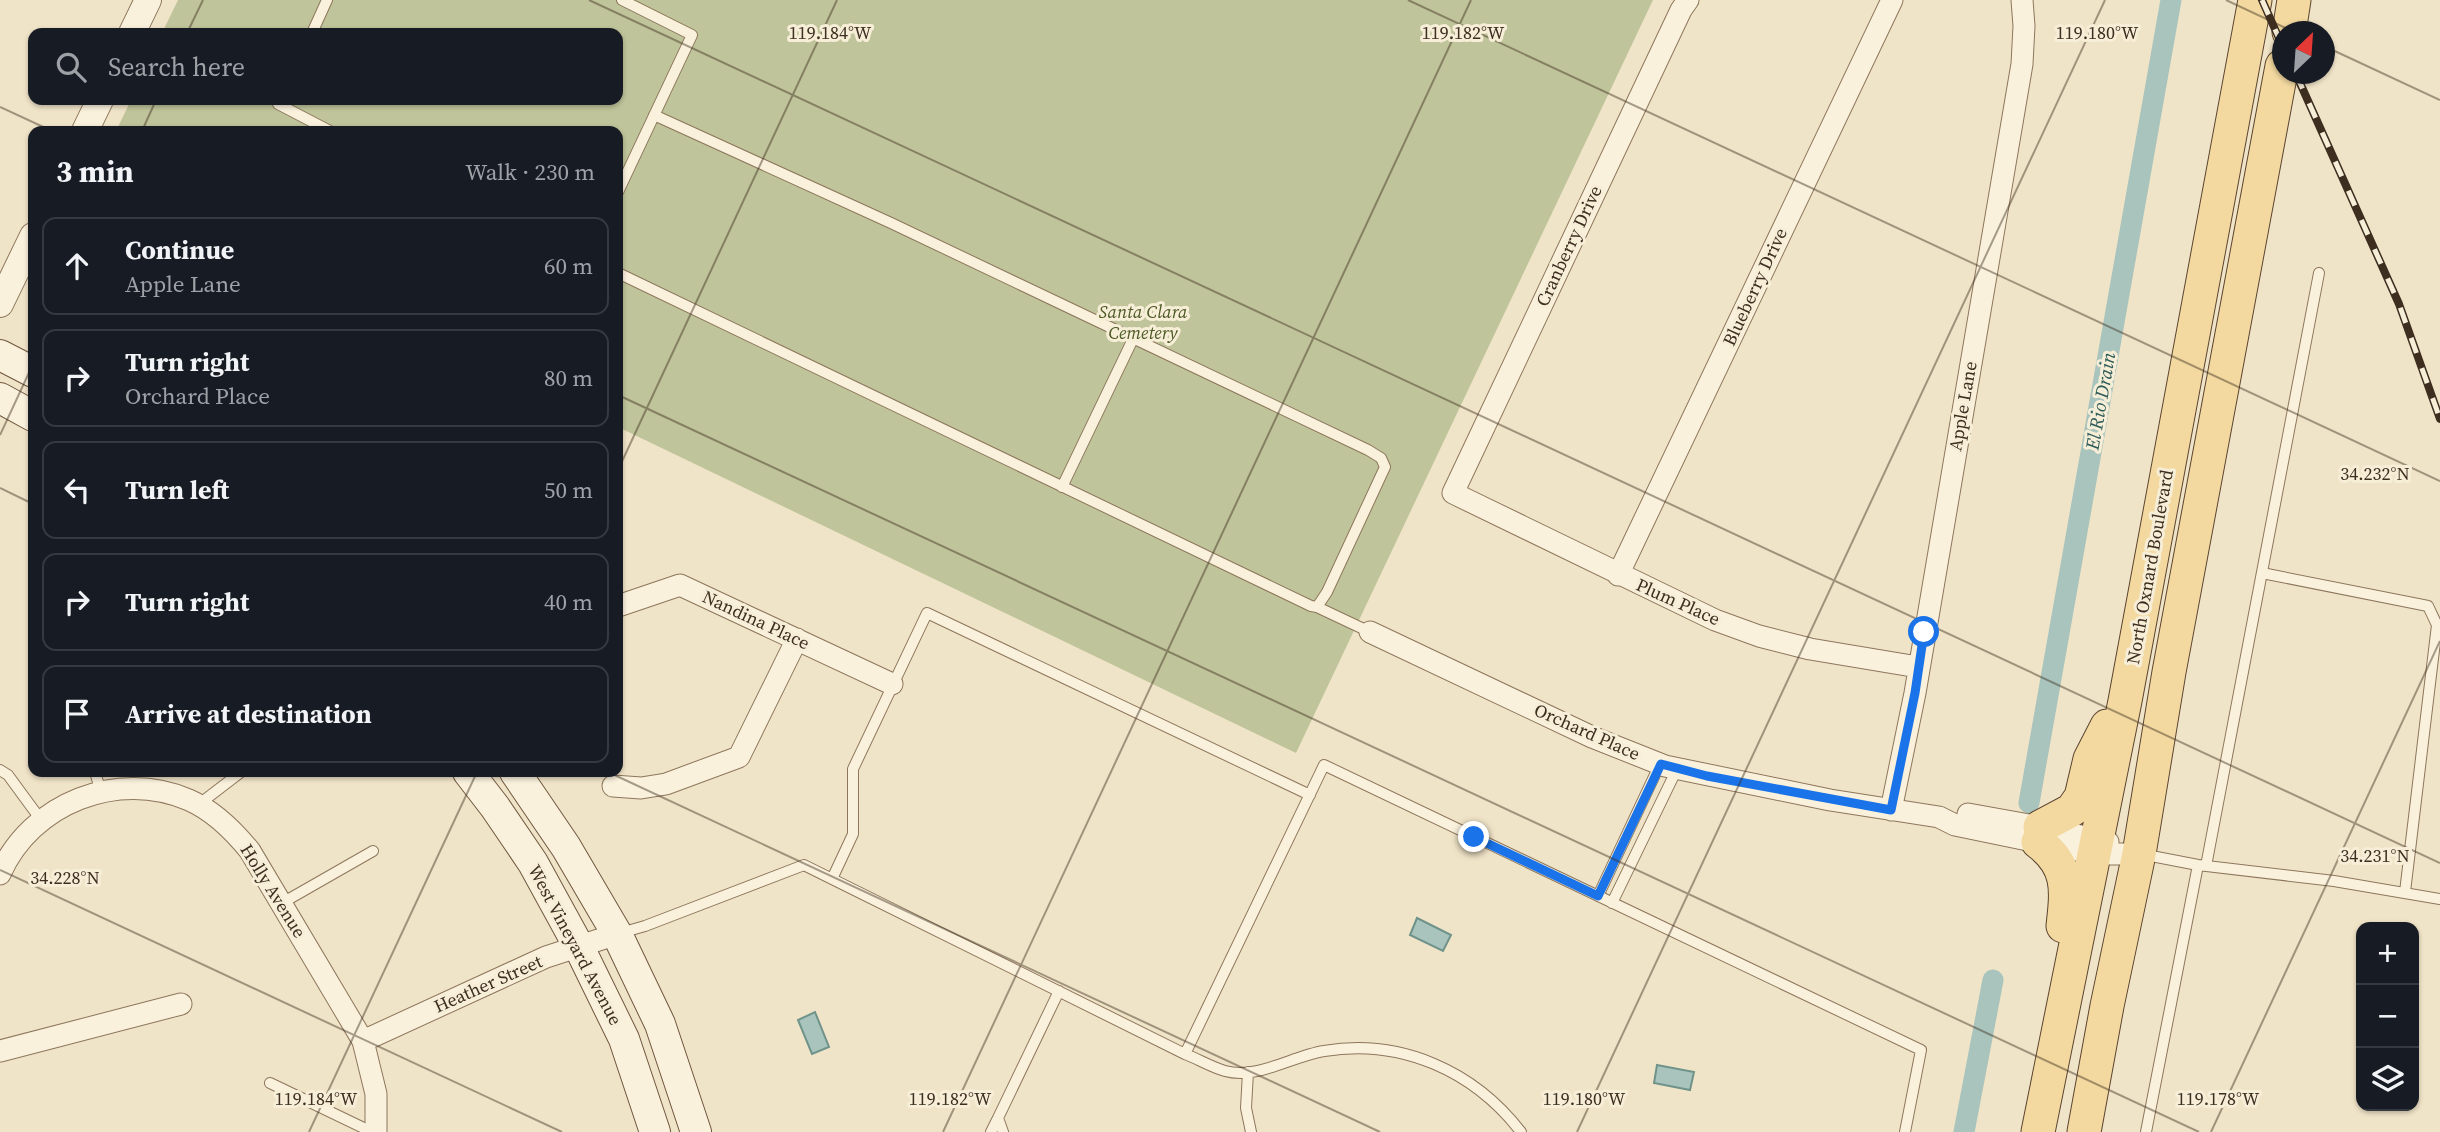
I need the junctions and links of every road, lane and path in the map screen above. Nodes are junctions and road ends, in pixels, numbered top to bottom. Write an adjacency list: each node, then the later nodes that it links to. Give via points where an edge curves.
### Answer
1 (148, 0): 10 (street)
2 (327, 0): 11 (lane)
3 (622, 0): 15 (lane, via 692,35)
4 (1688, 0): 29 (street, Cranberry Drive)
5 (1892, 0): 31 (street, Blueberry Drive)
6 (2022, 0): 36 (street, Apple Lane, via 2022,64)
7 (2255, 0): 38 (main road, North Oxnard Boulevard)
8 (2294, 0): 9 (main road)
9 (2291, 21)
10 (134, 28)
11 (314, 28)
12 (2280, 84): 53 (main road, North Oxnard Boulevard)
13 (98, 105): 16 (street)
14 (280, 105): 17 (lane)
15 (654, 116): 18 (lane); 23 (lane)
16 (87, 126)
17 (320, 126)
18 (623, 181)
19 (28, 246): 22 (street)
20 (2319, 273): 30 (lane)
21 (623, 275): 28 (lane)
22 (0, 304)
23 (1133, 339): 28 (lane); 33 (lane, via 1381,458 1384,472)
24 (0, 355): 25 (main road)
25 (28, 369)
26 (0, 398): 27 (main road)
27 (28, 413)
28 (1062, 487): 33 (lane)
29 (1452, 493): 31 (street, Plum Place)
30 (2262, 573): 54 (lane); 57 (lane, via 2428,606 2437,625)
31 (1618, 575): 36 (street, Plum Place, via 1759,636)
32 (623, 605): 35 (street, Nandina Place, via 680,584)
33 (1317, 607): 34 (lane)
34 (1370, 632): 39 (street, Orchard Place, via 1592,737)
35 (797, 639): 37 (street, Nandina Place); 45 (street, via 739,757 666,784)
36 (1918, 667): 48 (street, Apple Lane)
37 (892, 684): 46 (lane, via 927,613); 56 (lane, via 853,769 853,834)
38 (2125, 701): 50 (main road, via 2090,759 2081,797 2072,810); 51 (main road, North Oxnard Boulevard)
39 (1669, 766): 48 (street, Orchard Place); 58 (lane); 60 (lane)
40 (0, 770): 49 (lane)
41 (235, 777): 47 (lane)
42 (472, 777): 63 (main road, West Vineyard Avenue, via 533,863)
43 (518, 777): 62 (main road)
44 (98, 782): 47 (street, Holly Avenue, via 167,792); 49 (street, Holly Avenue)
45 (613, 786)
46 (1310, 795): 58 (lane, via 1324,765); 68 (lane)
47 (198, 805): 61 (street, Holly Avenue, via 238,836)
48 (1891, 810): 50 (street, Orchard Place, via 1939,817 1955,825)
49 (41, 820): 55 (street, Holly Avenue, via 21,840)
50 (2039, 834): 51 (street, Orchard Place); 72 (main road, via 2067,887)
51 (2096, 846): 53 (street, Orchard Place); 72 (main road, North Oxnard Boulevard)
52 (373, 851): 61 (lane)
53 (2138, 854): 54 (lane); 81 (main road, North Oxnard Boulevard)
54 (2202, 866): 57 (lane); 82 (lane)
55 (0, 874)
56 (832, 878): 62 (lane, via 804,865); 64 (lane)
57 (2405, 892): 59 (lane)
58 (1598, 896): 60 (lane)
59 (2440, 899)
60 (1612, 902): 80 (lane, via 1921,1051)
61 (282, 903): 66 (street, Holly Avenue)
62 (617, 934): 63 (street, Heather Street); 75 (main road, via 660,1024)
63 (579, 947): 66 (street, Heather Street, via 546,957); 74 (main road, West Vineyard Avenue, via 624,1039)
64 (1059, 991): 68 (lane); 71 (lane)
65 (181, 1004): 67 (street)
66 (363, 1041): 73 (street, Holly Avenue, via 376,1094)
67 (0, 1051)
68 (1185, 1054): 69 (lane, via 1226,1071)
69 (1248, 1072): 78 (lane, via 1246,1108); 79 (lane, via 1322,1051 1370,1048 1417,1056 1461,1076 1499,1105)
70 (270, 1083): 73 (lane)
71 (998, 1118): 76 (lane); 77 (lane)
72 (2040, 1121)
73 (374, 1132)
74 (655, 1132)
75 (696, 1132)
76 (991, 1132)
77 (1003, 1132)
78 (1251, 1132)
79 (1521, 1132)
80 (1905, 1132)
81 (2084, 1132)
82 (2146, 1132)

